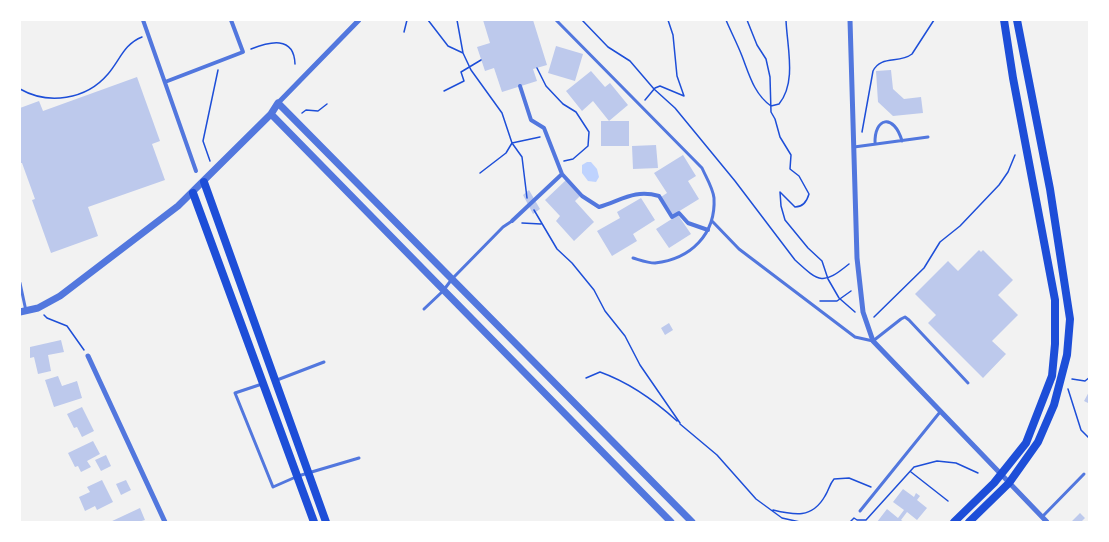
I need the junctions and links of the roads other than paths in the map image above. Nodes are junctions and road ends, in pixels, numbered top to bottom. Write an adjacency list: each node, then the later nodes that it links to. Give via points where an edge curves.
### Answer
1 (143, 20): 8 (street)
2 (231, 20): 8 (street, via 243,52)
3 (359, 20): 10 (street)
4 (556, 20): 21 (lane, via 702,168 714,196)
5 (850, 20): 15 (street)
6 (1004, 20): 39 (main road, via 1055,300 1055,344 1052,376 1026,443)
7 (1017, 20): 41 (main road, via 1050,189 1070,320 1067,355 1054,405 1038,442)
8 (165, 82): 16 (street)
9 (520, 86): 17 (street, via 531,120 544,128)
10 (278, 103): 11 (street); 24 (street)
11 (271, 114): 18 (street); 26 (street)
12 (928, 137): 13 (lane)
13 (902, 141): 14 (lane); 14 (lane, via 898,128 886,122 877,130)
14 (875, 144): 15 (lane)
15 (852, 148): 29 (street, via 860,287)
16 (196, 171)
17 (562, 174): 20 (street); 22 (street, via 582,196 599,207 646,192 659,196 672,217 679,213 688,223)
18 (204, 182): 19 (street); 32 (main road)
19 (193, 193): 28 (street, via 60,296); 34 (main road)
20 (512, 221): 24 (lane)
21 (712, 221): 22 (lane); 29 (lane, via 739,249 806,301 855,337)
22 (708, 230): 23 (lane, via 703,240 681,256 654,263)
23 (633, 258)
24 (452, 279): 26 (lane); 48 (street)
25 (20, 283): 28 (lane)
26 (443, 291): 27 (lane); 47 (street)
27 (424, 309)
28 (23, 311)
29 (873, 341): 33 (lane, via 905,317); 35 (street)
30 (88, 356): 44 (street)
31 (324, 362): 32 (lane)
32 (275, 381): 37 (main road)
33 (968, 383)
34 (264, 384): 40 (main road); 40 (lane, via 235,393 273,487)
35 (940, 412): 39 (street); 42 (lane)
36 (359, 458): 37 (lane)
37 (308, 473): 40 (lane); 46 (main road)
38 (1084, 474): 43 (lane)
39 (1000, 475): 41 (street); 49 (main road)
40 (298, 476): 45 (main road)
41 (1009, 483): 43 (street); 50 (main road)
42 (860, 511)
43 (1042, 517): 51 (street)
44 (165, 522)
45 (314, 522)
46 (326, 522)
47 (671, 522)
48 (692, 522)
49 (954, 522)
50 (969, 522)
51 (1047, 522)

